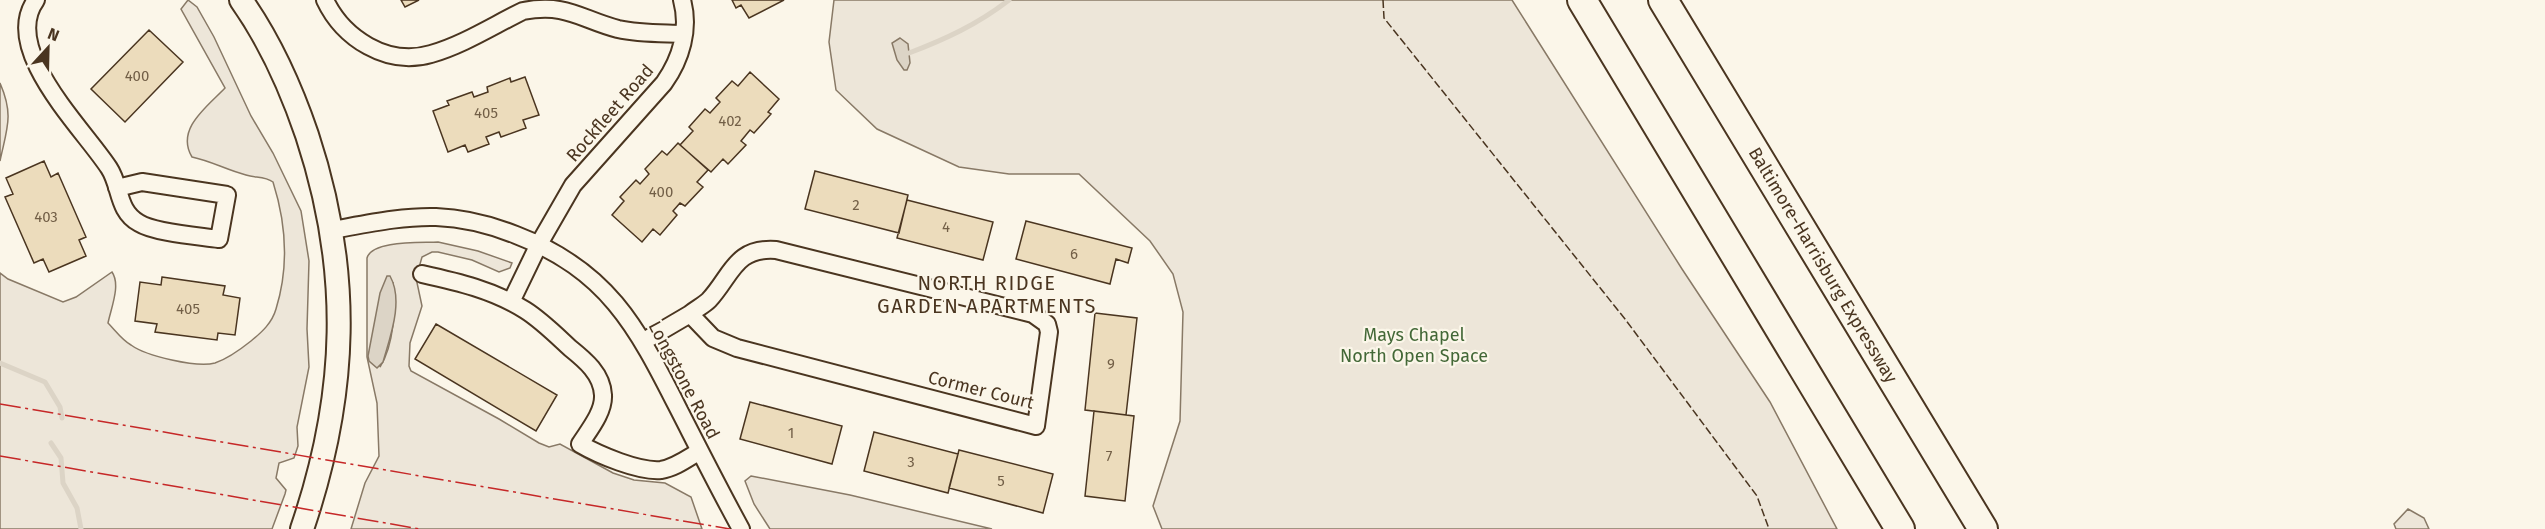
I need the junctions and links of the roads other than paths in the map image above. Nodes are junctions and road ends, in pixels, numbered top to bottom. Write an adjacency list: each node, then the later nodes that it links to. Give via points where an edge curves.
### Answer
1 (36, 0): 8 (street, via 22,24 24,44 34,71 44,90 100,155 114,175)
2 (241, 0): 9 (main road, via 275,57 299,111 321,176)
3 (325, 0): 7 (street, via 341,27 356,39 392,55 410,57 430,55 523,11 540,8 578,13 620,29)
4 (682, 0): 7 (street, Rockfleet Road)
5 (1582, 0): 18 (highway)
6 (1663, 0): 19 (highway, Baltimore-Harrisburg Expressway)
7 (684, 34): 10 (street, Rockfleet Road, via 677,61 664,83 573,185)
8 (117, 188): 8 (street, via 120,201 139,224 219,239 227,195 142,182)
9 (332, 230): 10 (street, Longstone Road, via 436,217 502,229); 16 (main road, via 340,342 336,385 319,480)
10 (539, 244): 12 (street, Rockfleet Road); 14 (street, Longstone Road, via 573,263 596,282)
11 (422, 274): 12 (street, via 468,284)
12 (511, 302): 15 (street, via 540,321 587,362 602,385 604,398 600,410 580,444 609,459 660,470)
13 (690, 314): 13 (street, Cormer Court, via 713,338 737,348 1036,426 1049,332 1047,324 1033,314 761,249 738,261 708,301); 14 (street, Cormer Court)
14 (644, 341): 15 (street, Longstone Road)
15 (700, 451): 17 (street, Longstone Road)
16 (302, 529)
17 (741, 529)
18 (1900, 529)
19 (1983, 529)

